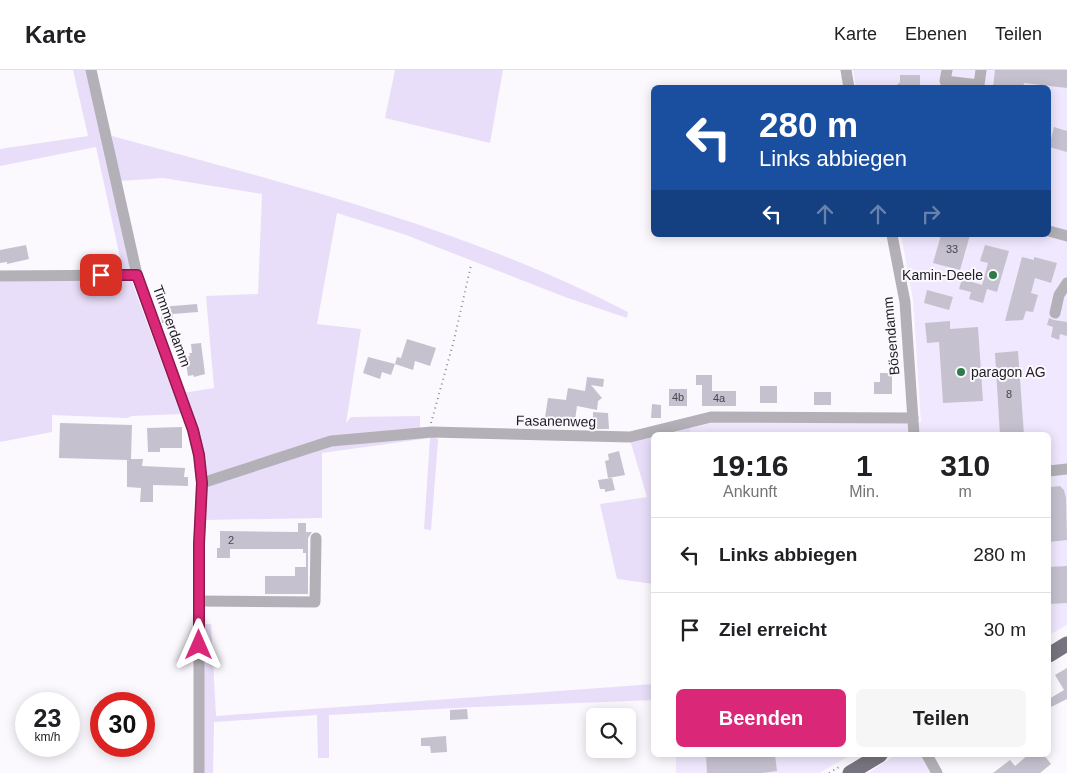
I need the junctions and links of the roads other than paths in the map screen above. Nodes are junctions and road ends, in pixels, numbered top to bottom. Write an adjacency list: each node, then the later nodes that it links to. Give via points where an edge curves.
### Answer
1 (92, 70): 9 (street, Timmerdamm)
2 (846, 70): 5 (street)
3 (947, 70): 4 (street, via 945,81 979,85)
4 (980, 70)
5 (848, 85)
6 (1051, 232): 7 (street)
7 (1067, 236)
8 (892, 237): 13 (street, Bösendamm, via 905,302)
9 (137, 275): 10 (street); 17 (street, Timmerdamm, via 193,430)
10 (0, 276)
11 (1067, 283): 12 (street, via 1059,296)
12 (1055, 313)
13 (913, 418): 14 (street, Bösendamm); 17 (street, Fasanenweg, via 711,417 630,437 430,433 331,440)
14 (914, 432)
15 (1067, 469): 16 (street)
16 (1051, 471)
17 (202, 483): 19 (street, Timmerdamm)
18 (316, 538): 19 (street, via 315,602)
19 (199, 601): 24 (street, Timmerdamm)
20 (1067, 644): 21 (main road)
21 (1051, 654)
22 (877, 757): 25 (main road)
23 (928, 757): 26 (street)
24 (199, 773)
25 (850, 773)
26 (937, 773)

